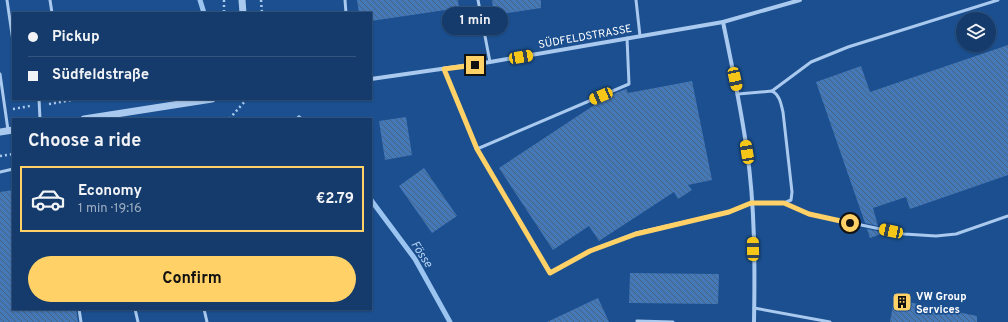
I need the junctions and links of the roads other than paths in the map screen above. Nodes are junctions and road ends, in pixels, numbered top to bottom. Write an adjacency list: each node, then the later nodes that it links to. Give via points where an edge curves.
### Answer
1 (7, 0): 13 (lane)
2 (50, 0): 9 (lane)
3 (242, 0): 10 (street)
4 (345, 0): 11 (lane)
5 (478, 0): 16 (lane)
6 (636, 0): 14 (lane)
7 (800, 0): 12 (street, SÜDFELDSTRASSE)
8 (998, 0): 20 (lane, via 811,62)
9 (52, 12)
10 (243, 12)
11 (346, 12)
12 (723, 22): 14 (street, SÜDFELDSTRASSE); 21 (street)
13 (12, 34)
14 (640, 36): 15 (street, SÜDFELDSTRASSE)
15 (627, 38): 16 (street, SÜDFELDSTRASSE); 28 (lane, via 629,84)
16 (490, 62): 17 (street, SÜDFELDSTRASSE)
17 (444, 69): 19 (street, SÜDFELDSTRASSE); 28 (lane)
18 (0, 74): 26 (lane)
19 (372, 80)
20 (772, 91): 21 (lane); 32 (lane, via 776,93 783,112 792,192 791,200)
21 (738, 94): 31 (street, via 747,152)
22 (39, 100): 24 (lane)
23 (206, 100): 25 (street)
24 (40, 118)
25 (98, 118)
26 (11, 131): 27 (street)
27 (0, 132)
28 (477, 149): 31 (lane, via 550,273 590,251 636,234 729,212)
29 (12, 169): 30 (lane)
30 (0, 172)
31 (751, 203): 32 (lane); 34 (street)
32 (784, 203): 33 (lane, via 809,214 904,234 936,236 956,234)
33 (1008, 216)
34 (754, 308): 43 (street); 44 (lane)
35 (79, 310): 39 (lane)
36 (135, 310): 40 (lane)
37 (204, 310): 41 (lane)
38 (637, 321): 42 (lane)
39 (81, 322)
40 (138, 322)
41 (207, 322)
42 (673, 322)
43 (754, 322)
44 (830, 322)

